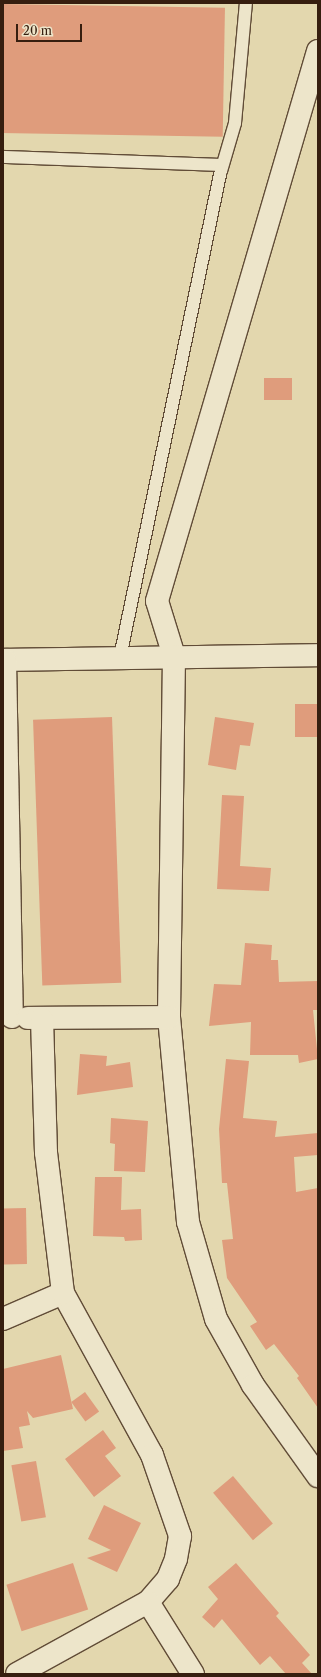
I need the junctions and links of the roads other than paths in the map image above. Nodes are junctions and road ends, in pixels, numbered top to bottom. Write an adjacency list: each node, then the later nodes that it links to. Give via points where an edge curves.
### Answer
1 (246, 3): 4 (lane, via 235,123)
2 (318, 51): 6 (street, via 157,601)
3 (3, 157): 4 (lane, via 222,165)
4 (220, 171): 7 (lane)
5 (318, 655): 6 (street)
6 (174, 656): 7 (street); 10 (street)
7 (120, 657): 8 (street)
8 (4, 660): 9 (street)
9 (7, 1017): 11 (street)
10 (169, 1017): 11 (street); 14 (street, via 188,1222 216,1319 254,1385)
11 (42, 1019): 12 (street, via 46,1153)
12 (63, 1293): 13 (street); 15 (street, via 152,1455 180,1536 176,1559 168,1579)
13 (3, 1319)
14 (318, 1476)
15 (148, 1602): 16 (street); 17 (street)
16 (17, 1674)
17 (193, 1674)

